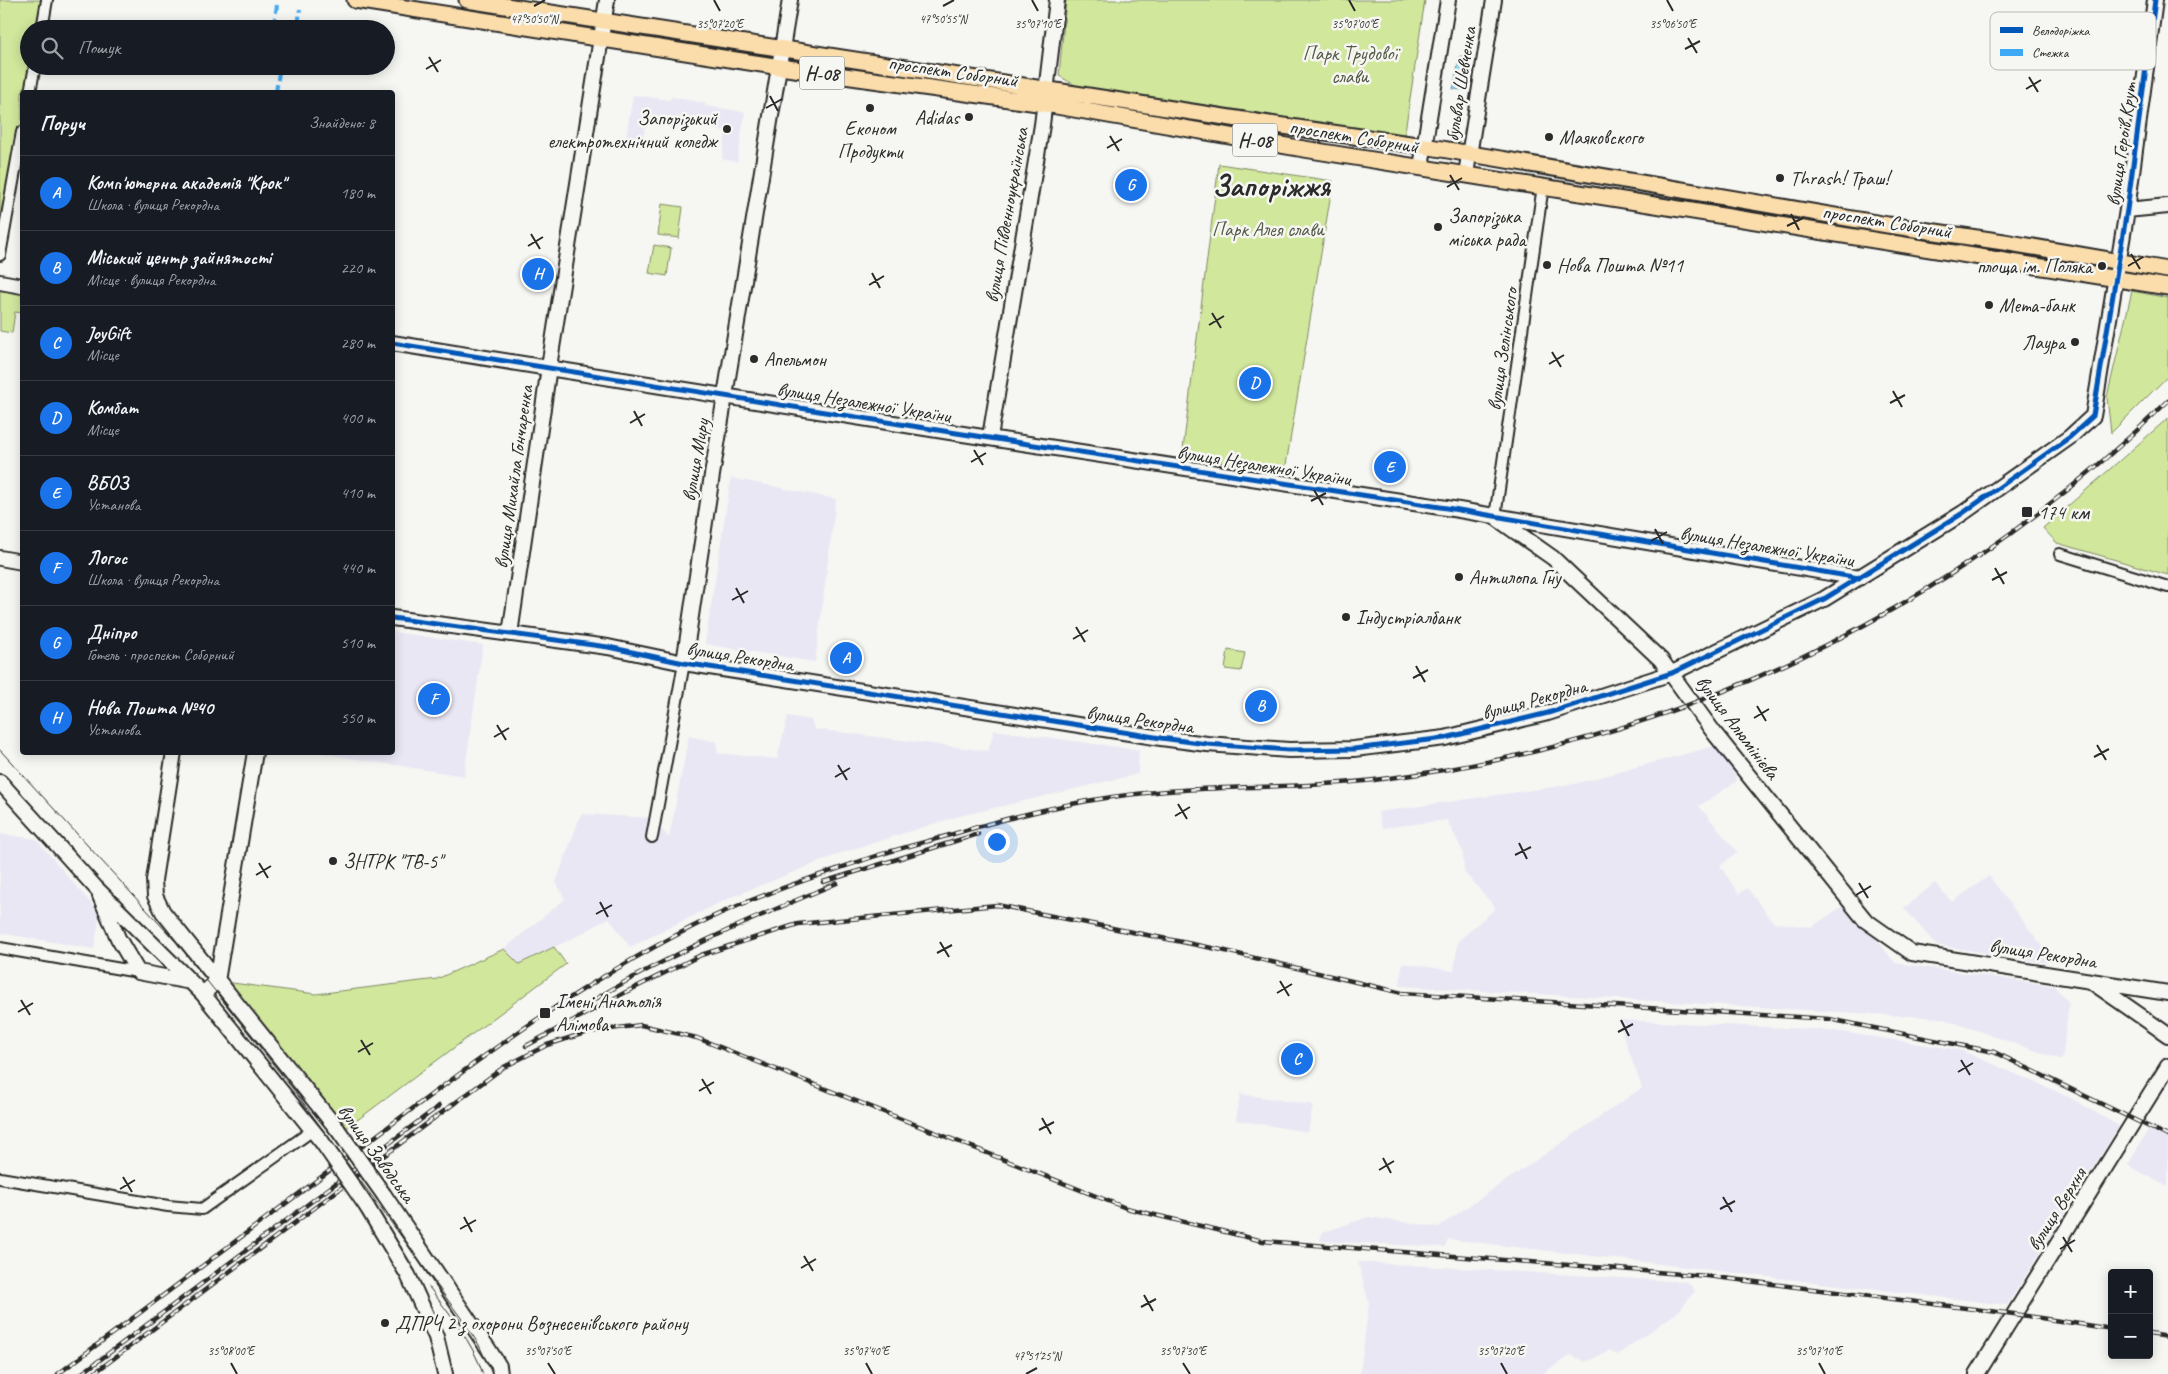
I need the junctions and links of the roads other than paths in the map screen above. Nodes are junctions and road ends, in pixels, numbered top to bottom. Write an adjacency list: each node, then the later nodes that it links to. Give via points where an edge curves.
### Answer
1 (47, 0): 9 (street)
2 (355, 0): 11 (main road, проспект Соборний / Н-08)
3 (466, 0): 10 (main road, проспект Соборний / Н-08)
4 (608, 0): 10 (street, вулиця Михайла Гончаренка)
5 (790, 0): 12 (street, вулиця Миру)
6 (1057, 0): 17 (street, вулиця Південноукраїнська)
7 (1448, 0): 19 (street, бульвар Шевченка)
8 (1494, 0): 20 (street, бульвар Шевченка)
9 (44, 20)
10 (604, 22): 11 (street, вулиця Михайла Гончаренка); 12 (main road, проспект Соборний / Н-08)
11 (600, 38): 13 (main road, проспект Соборний / Н-08); 34 (street, вулиця Михайла Гончаренка)
12 (783, 49): 13 (street, вулиця Миру); 17 (main road, проспект Соборний / Н-08)
13 (780, 67): 17 (main road, проспект Соборний / Н-08); 35 (street, вулиця Миру)
14 (2146, 70): 25 (street, вулиця Героїв Крут)
15 (33, 75): 16 (street)
16 (30, 90)
17 (1046, 97): 19 (main road, проспект Соборний / Н-08); 21 (main road, проспект Соборний / Н-08, via 1304,149); 36 (street, вулиця Південноукраїнська)
18 (20, 143): 26 (street)
19 (1424, 146): 20 (main road, проспект Соборний / Н-08); 21 (street, бульвар Шевченка)
20 (1468, 154): 22 (street, бульвар Шевченка); 27 (main road, проспект Соборний / Н-08)
21 (1421, 167): 22 (main road, проспект Соборний / Н-08)
22 (1466, 174): 23 (main road, проспект Соборний / Н-08)
23 (1543, 186): 29 (main road, проспект Соборний / Н-08); 37 (street, вулиця Зелінського)
24 (2168, 206): 25 (street)
25 (2127, 210): 27 (street, вулиця Героїв Крут)
26 (0, 255)
27 (2119, 262): 28 (main road, проспект Соборний / Н-08); 29 (street, вулиця Героїв Крут)
28 (2168, 270)
29 (2116, 278): 32 (main road, проспект Соборний / Н-08); 41 (street, вулиця Незалежної України, via 2093,416 2070,437 1971,507)
30 (0, 282): 31 (street)
31 (20, 286)
32 (2168, 287)
33 (395, 343): 34 (street, вулиця Незалежної України)
34 (549, 367): 35 (street, вулиця Незалежної України); 44 (street, вулиця Михайла Гончаренка)
35 (726, 396): 36 (street, вулиця Незалежної України); 45 (street, вулиця Миру)
36 (990, 437): 37 (street, вулиця Незалежної України)
37 (1495, 517): 41 (street, вулиця Незалежної України); 46 (street, вулиця Алюмінієва, via 1553,558)
38 (2060, 554): 42 (street)
39 (0, 558): 40 (street)
40 (20, 562)
41 (1859, 578): 46 (street, вулиця Рекордна, via 1824,599)
42 (2168, 586)
43 (395, 618): 44 (street, вулиця Рекордна)
44 (510, 634): 45 (street, вулиця Рекордна)
45 (684, 663): 46 (street, вулиця Рекордна, via 1162,738 1289,750 1354,749 1445,738 1548,713); 50 (street, вулиця Миру)
46 (1672, 673): 53 (street, вулиця Алюмінієва, via 1715,734 1865,920)
47 (174, 755): 56 (street, вулиця Заводська, via 154,880 155,896 163,912)
48 (255, 755): 56 (street)
49 (0, 782): 51 (street, вулиця Заводська)
50 (652, 837)
51 (96, 888): 54 (street, вулиця Заводська, via 118,938); 57 (street, вулиця Заводська)
52 (0, 948): 54 (street)
53 (1912, 953): 55 (street, вулиця Рекордна)
54 (138, 972): 57 (street)
55 (2090, 980): 58 (street, вулиця Рекордна); 60 (street)
56 (217, 981): 59 (street); 65 (street, вулиця Заводська, bridge, via 338,1130 489,1350)
57 (191, 982): 59 (street, вулиця Заводська)
58 (2168, 993)
59 (203, 994): 62 (street, вулиця Заводська)
60 (2168, 1035)
61 (2168, 1066): 66 (street, вулиця Верхня)
62 (313, 1130): 63 (street, via 202,1209); 64 (street, вулиця Заводська, bridge, via 368,1207 412,1284 436,1337)
63 (0, 1178)
64 (445, 1374)
65 (500, 1374)
66 (1977, 1374)

